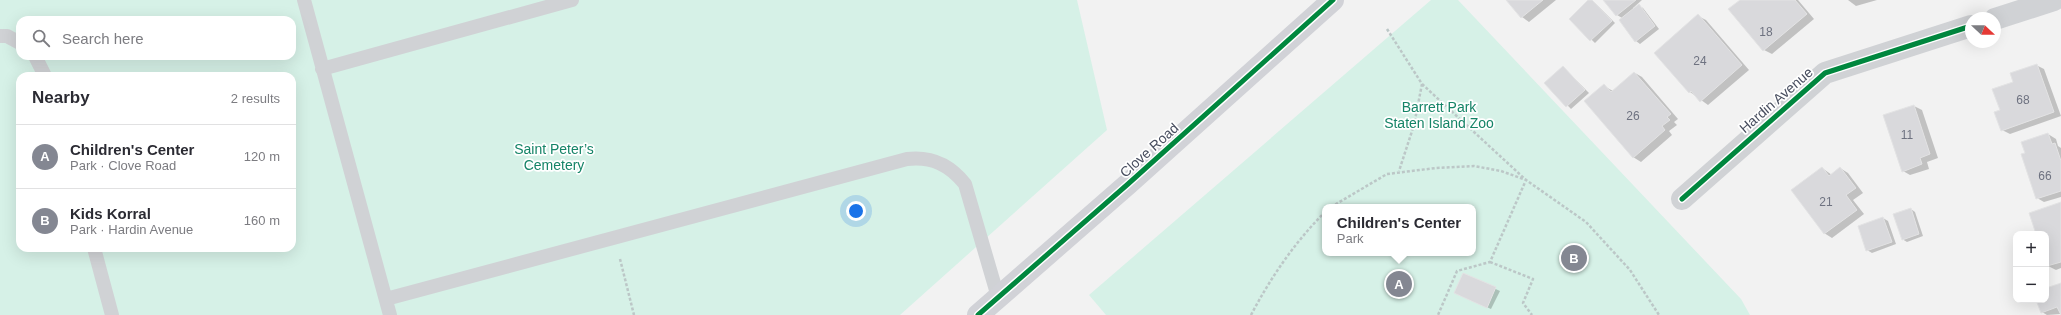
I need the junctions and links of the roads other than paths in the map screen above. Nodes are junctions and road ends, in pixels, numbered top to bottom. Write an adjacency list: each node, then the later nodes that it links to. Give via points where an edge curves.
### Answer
1 (304, 0): 10 (lane)
2 (572, 0): 10 (lane)
3 (1333, 0): 14 (main road, Clove Road)
4 (2054, 0): 5 (street)
5 (2001, 17)
6 (1965, 28): 12 (street, Hardin Avenue, via 1825,73)
7 (0, 36): 8 (lane, via 7,36)
8 (16, 41)
9 (37, 60): 11 (lane)
10 (322, 69): 15 (lane)
11 (43, 72)
12 (1682, 199)
13 (95, 252): 16 (lane)
14 (998, 297): 15 (lane, via 965,184 945,166 920,157); 18 (main road, Clove Road)
15 (386, 299): 17 (lane)
16 (112, 315)
17 (390, 315)
18 (978, 315)

